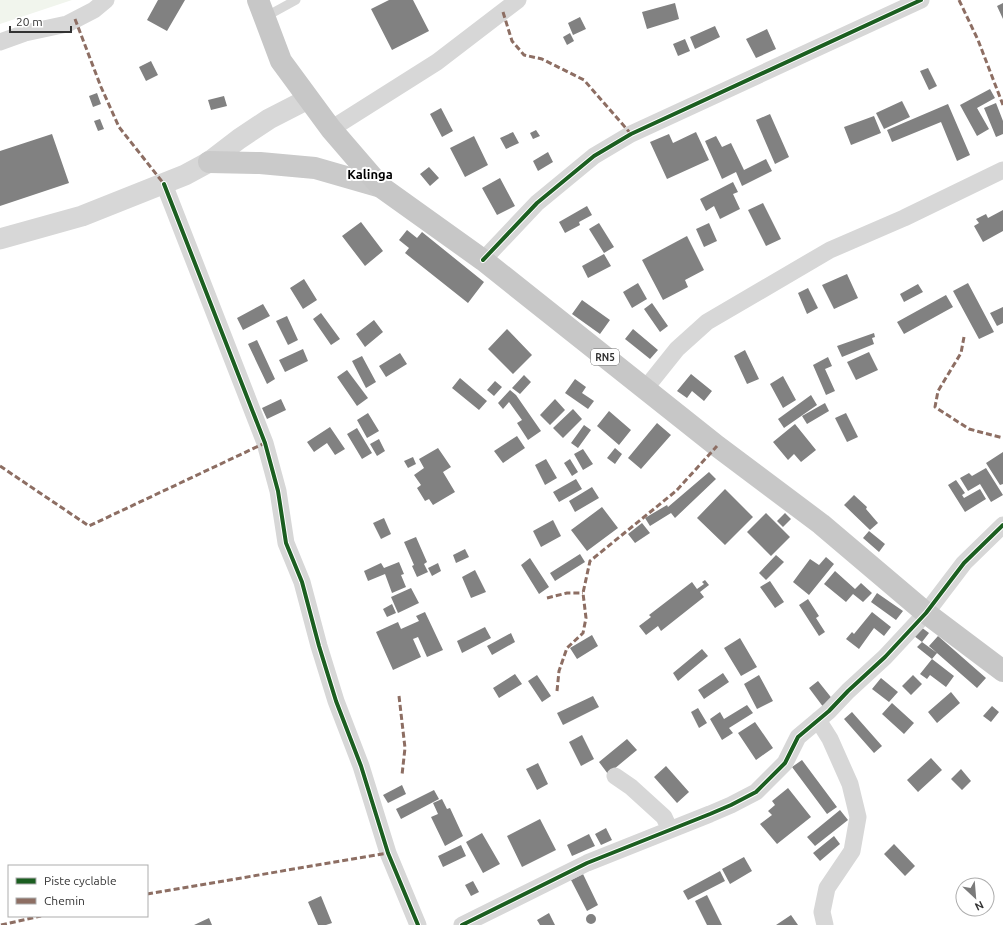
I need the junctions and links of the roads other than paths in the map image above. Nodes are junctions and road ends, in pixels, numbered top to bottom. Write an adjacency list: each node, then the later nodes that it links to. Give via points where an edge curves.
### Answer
1 (106, 0): 6 (street, via 94,10 67,24 25,33)
2 (296, 0): 5 (lane)
3 (518, 0): 8 (street, via 437,62)
4 (921, 0): 14 (street, via 631,134 600,152 537,203)
5 (261, 9): 7 (highway, RN5, via 281,61)
6 (0, 42)
7 (308, 98): 8 (highway, RN5); 9 (street, via 257,127)
8 (331, 129): 12 (highway, RN5)
9 (209, 162): 11 (street); 12 (main road, via 315,168)
10 (1003, 170): 15 (street, via 830,250 707,322 677,348)
11 (164, 184): 13 (street, via 82,216); 22 (street, via 265,443 278,491 286,543 302,582 336,701 361,766 388,853)
12 (381, 187): 14 (highway, RN5)
13 (0, 239)
14 (483, 260): 15 (highway, RN5)
15 (644, 389): 17 (highway, RN5, via 821,524)
16 (1003, 525): 17 (street, via 964,562)
17 (926, 613): 18 (highway, RN5); 19 (street, via 885,657)
18 (1003, 671)
19 (818, 720): 21 (street, via 798,737 785,763 756,792); 24 (street, via 830,739 850,784 858,817 852,851 827,888 822,912)
20 (616, 776): 21 (street, via 664,817)
21 (670, 830): 23 (street, via 587,863)
22 (418, 925)
23 (462, 925)
24 (825, 925)

